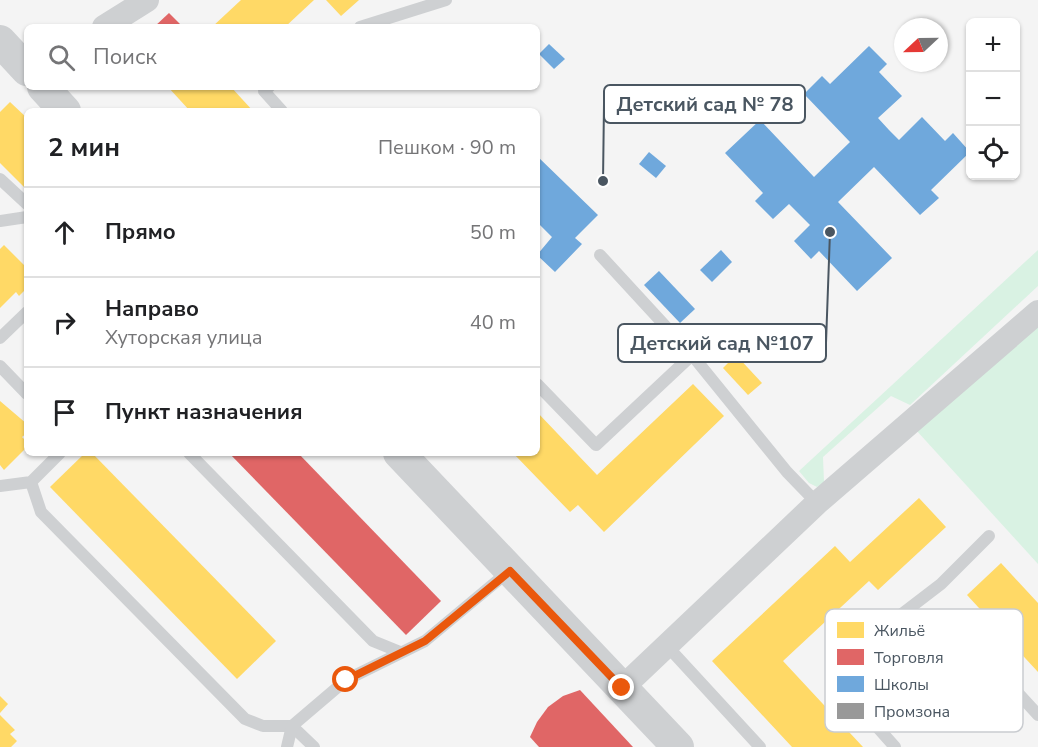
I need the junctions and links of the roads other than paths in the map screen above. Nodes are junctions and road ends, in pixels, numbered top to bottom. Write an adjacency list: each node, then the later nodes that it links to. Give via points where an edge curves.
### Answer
1 (147, 0): 4 (street)
2 (446, 0): 3 (lane)
3 (430, 2): 5 (lane)
4 (109, 24)
5 (368, 24)
6 (0, 41): 7 (street)
7 (24, 67)
8 (46, 90): 10 (street)
9 (265, 90): 11 (lane)
10 (62, 108)
11 (279, 108)
12 (0, 179): 13 (lane)
13 (24, 201)
14 (24, 217): 15 (lane)
15 (0, 221)
16 (600, 255): 20 (lane)
17 (1038, 312): 29 (street)
18 (24, 315): 19 (lane)
19 (0, 338)
20 (692, 355): 22 (lane, via 596,445); 29 (lane)
21 (0, 366): 23 (lane)
22 (540, 387)
23 (24, 391)
24 (57, 456): 27 (lane)
25 (192, 456): 34 (lane, via 373,641)
26 (402, 456): 31 (street)
27 (31, 482): 28 (lane); 38 (lane, via 41,512 245,719 263,726)
28 (0, 486)
29 (817, 503): 33 (street)
30 (990, 536): 32 (lane, via 941,584)
31 (510, 571): 34 (lane, via 425,641); 35 (street)
32 (908, 609)
33 (668, 647): 35 (street); 43 (lane)
34 (400, 652): 38 (lane, via 346,680)
35 (622, 688): 42 (street)
36 (1023, 699): 37 (lane)
37 (1038, 715)
38 (292, 726): 40 (lane); 41 (lane)
39 (881, 732): 44 (lane)
40 (287, 747)
41 (314, 747)
42 (678, 747)
43 (760, 747)
44 (895, 747)

